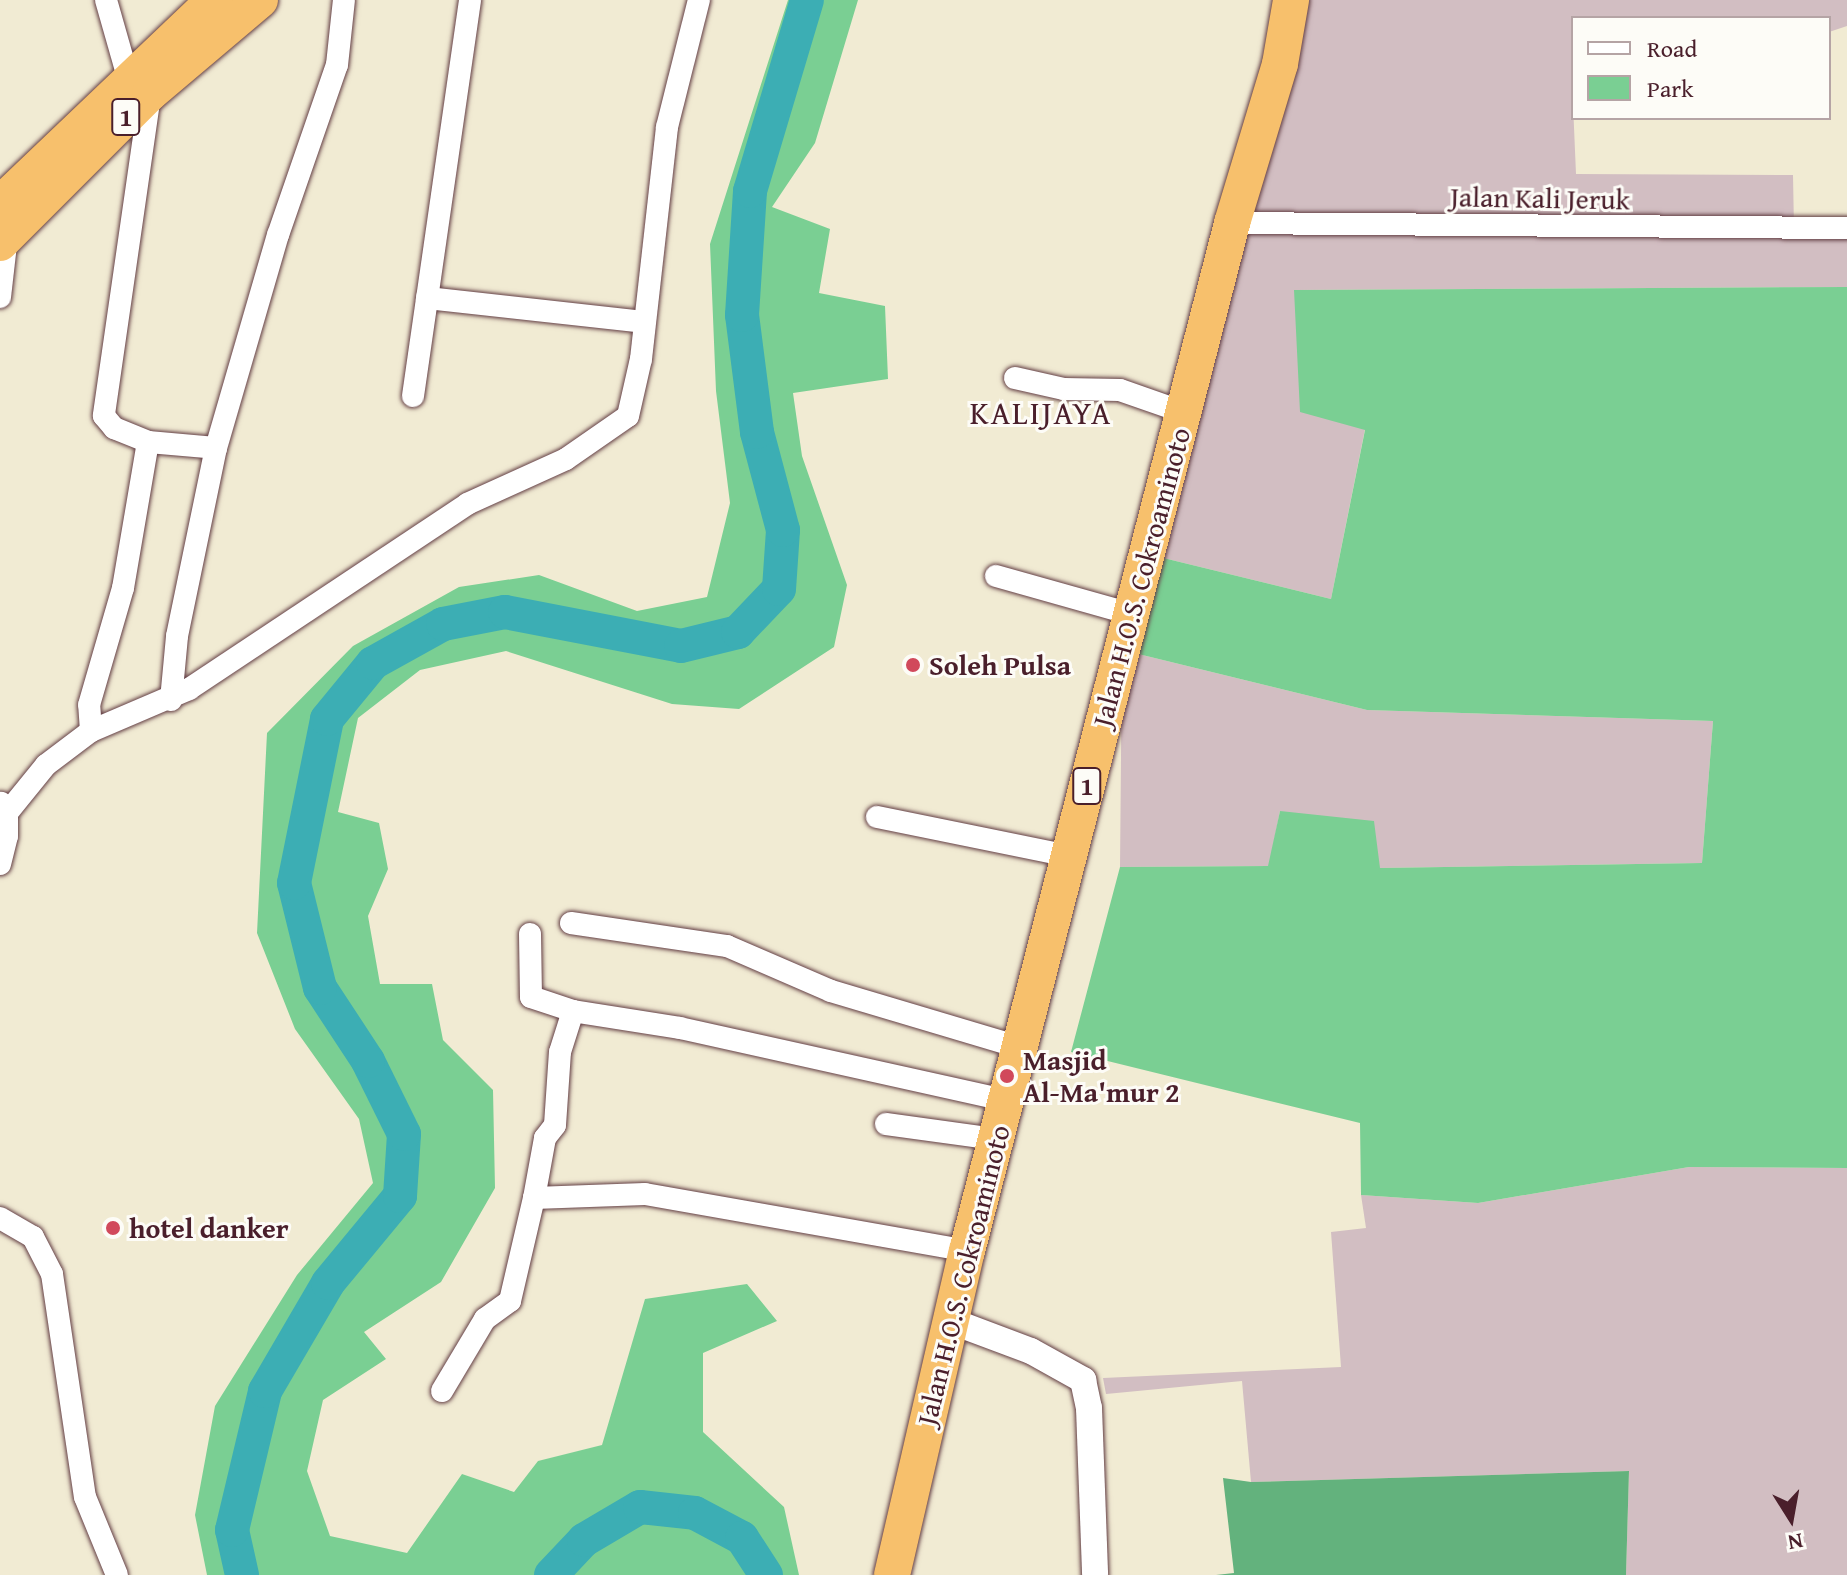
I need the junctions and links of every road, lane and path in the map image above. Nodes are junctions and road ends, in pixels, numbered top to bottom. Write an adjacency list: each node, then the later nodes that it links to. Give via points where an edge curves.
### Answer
1 (106, 0): 8 (street)
2 (214, 0): 8 (highway, 1)
3 (260, 0): 8 (highway, 1)
4 (344, 0): 19 (street, via 337,65 278,235)
5 (470, 0): 13 (street)
6 (699, 0): 14 (street, via 669,114)
7 (1291, 0): 9 (highway, Jalan H.O.S. Cokroaminoto / 1, via 1280,64)
8 (139, 85): 10 (highway, 1); 18 (street, via 104,416 114,428)
9 (1232, 223): 11 (street, Jalan Kali Jeruk); 17 (highway, Jalan H.O.S. Cokroaminoto / 1)
10 (2, 228): 12 (street)
11 (1847, 228)
12 (0, 297)
13 (427, 298): 14 (street); 16 (street)
14 (644, 322): 22 (street, via 633,406 622,421 527,481 467,504)
15 (1015, 378): 17 (street, via 1064,389 1120,390)
16 (413, 396)
17 (1183, 412): 21 (highway, Jalan H.O.S. Cokroaminoto / 1)
18 (148, 442): 19 (street); 23 (street, via 123,588 89,705)
19 (216, 448): 22 (street, via 177,636)
20 (996, 576): 21 (street)
21 (1131, 614): 26 (highway, Jalan H.O.S. Cokroaminoto / 1)
22 (171, 700): 23 (street)
23 (91, 731): 24 (street, via 46,765)
24 (4, 808): 27 (street)
25 (877, 817): 26 (street)
26 (1068, 856): 31 (highway, Jalan H.O.S. Cokroaminoto / 1)
27 (0, 864)
28 (571, 923): 31 (street, via 727,946 831,991)
29 (530, 934): 30 (street, via 531,997)
30 (573, 1011): 32 (street, via 680,1028); 35 (street, via 560,1052 555,1125 545,1138)
31 (1019, 1047): 32 (highway, Jalan H.O.S. Cokroaminoto / 1)
32 (1006, 1100): 34 (highway, Jalan H.O.S. Cokroaminoto / 1)
33 (886, 1124): 34 (street)
34 (996, 1139): 37 (highway, Jalan H.O.S. Cokroaminoto / 1)
35 (534, 1198): 37 (street, via 645,1194); 39 (street, via 510,1301 485,1319)
36 (0, 1218): 40 (street, via 33,1237 52,1274 85,1497)
37 (967, 1251): 38 (highway, Jalan H.O.S. Cokroaminoto / 1)
38 (951, 1321): 41 (highway, Jalan H.O.S. Cokroaminoto / 1); 42 (street, via 1058,1363 1083,1380 1089,1408)
39 (442, 1391)
40 (117, 1575)
41 (892, 1575)
42 (1095, 1575)

